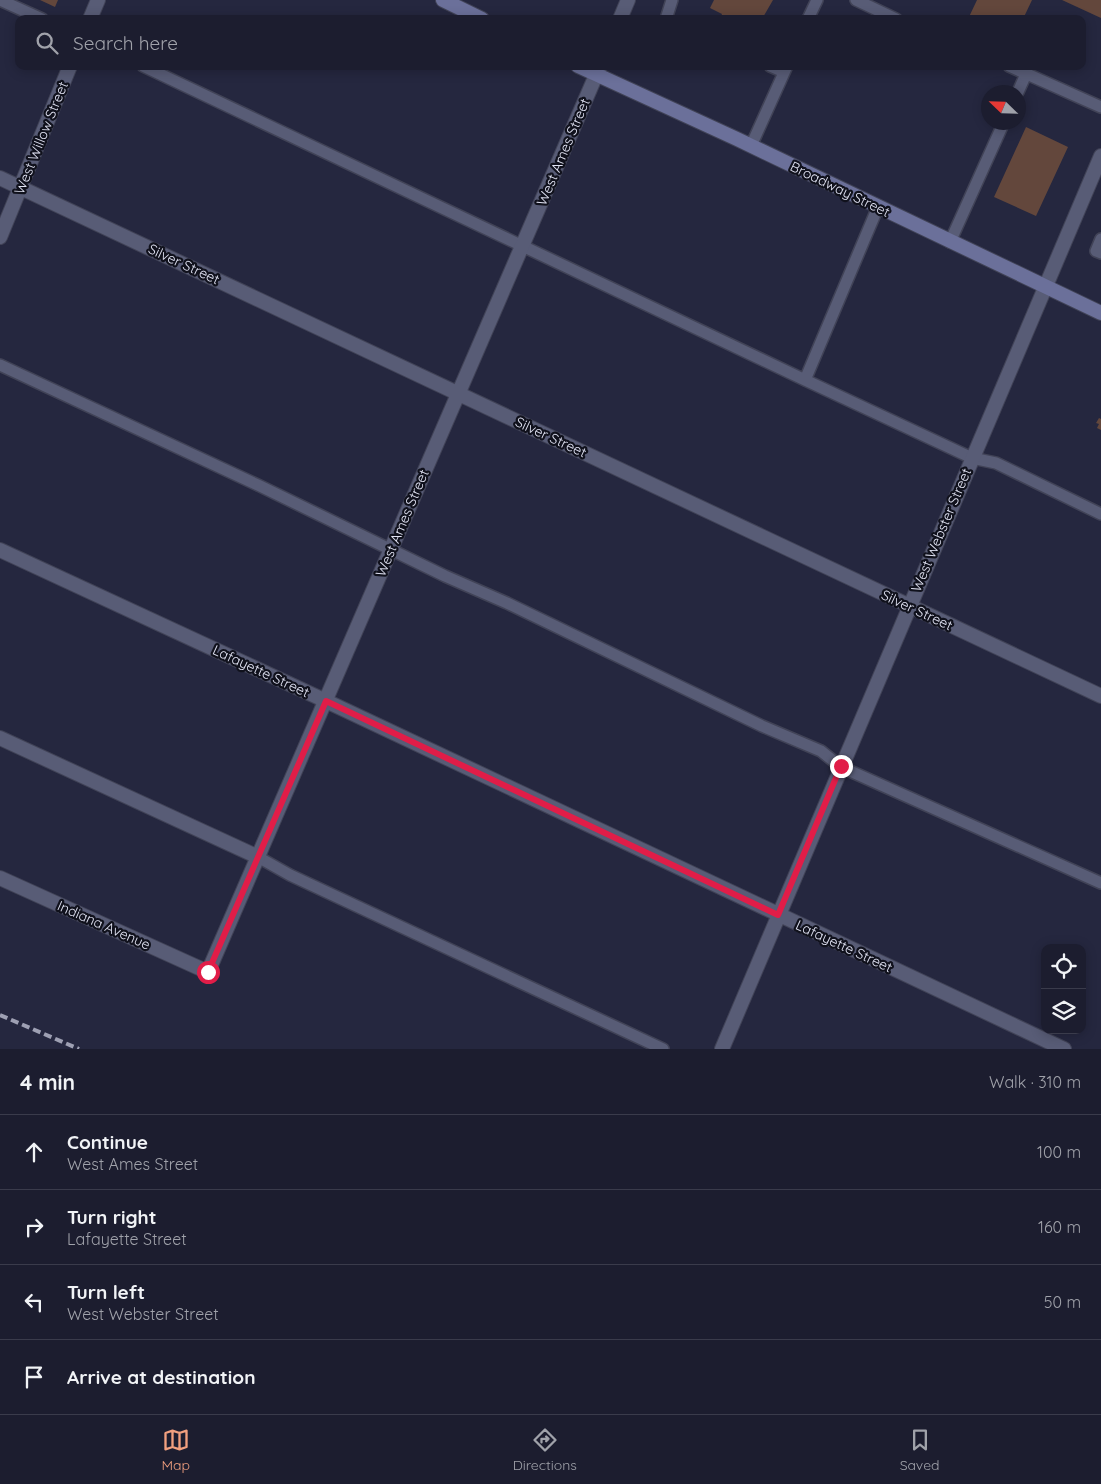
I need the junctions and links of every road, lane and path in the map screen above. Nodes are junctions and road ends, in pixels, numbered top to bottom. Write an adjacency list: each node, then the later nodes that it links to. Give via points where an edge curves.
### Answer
1 (0, 0): 8 (lane)
2 (98, 0): 9 (street)
3 (443, 0): 10 (main road)
4 (628, 0): 11 (street)
5 (672, 0): 12 (lane)
6 (817, 0): 13 (lane)
7 (856, 0): 14 (lane)
8 (33, 15)
9 (92, 15)
10 (474, 15)
11 (622, 15)
12 (667, 15)
13 (810, 15)
14 (888, 15)
15 (68, 70): 27 (street, West Willow Street)
16 (152, 70): 32 (lane)
17 (786, 70): 24 (lane)
18 (1017, 70): 20 (lane)
19 (599, 71): 24 (main road, Broadway Street); 32 (street, West Ames Street)
20 (1026, 74): 21 (lane); 22 (lane)
21 (1021, 85)
22 (1101, 107)
23 (1000, 130): 31 (lane)
24 (751, 146): 28 (main road, Broadway Street)
25 (1101, 156): 34 (street, West Webster Street)
26 (0, 178): 27 (street, Silver Street)
27 (20, 188): 29 (street, West Willow Street); 38 (street, Silver Street)
28 (878, 207): 31 (main road, Broadway Street); 37 (lane)
29 (0, 237)
30 (1101, 239): 33 (lane, via 1096,251)
31 (950, 242): 34 (main road, Broadway Street)
32 (522, 247): 37 (lane); 38 (street, West Ames Street)
33 (1101, 253)
34 (1045, 288): 35 (main road, Broadway Street); 39 (street, West Webster Street)
35 (1101, 312)
36 (0, 365): 42 (lane)
37 (805, 380): 39 (lane)
38 (459, 393): 42 (street, West Ames Street); 43 (street, Silver Street)
39 (972, 458): 40 (lane, via 996,462); 43 (street, West Webster Street)
40 (1101, 514)
41 (0, 550): 45 (street, Lafayette Street)
42 (391, 550): 45 (street, West Ames Street); 47 (lane, via 821,751)
43 (909, 606): 44 (street, Silver Street); 47 (street, West Webster Street)
44 (1101, 696)
45 (326, 701): 48 (street, West Ames Street); 51 (street, Lafayette Street)
46 (0, 738): 48 (street)
47 (841, 766): 50 (lane); 51 (street, West Webster Street)
48 (258, 857): 52 (street, West Ames Street); 53 (lane, via 290,875)
49 (0, 878): 52 (street, Indiana Avenue)
50 (1101, 883)
51 (778, 915): 54 (street, West Webster Street); 55 (street, Lafayette Street)
52 (208, 972)
53 (663, 1049)
54 (722, 1049)
55 (1064, 1049)

